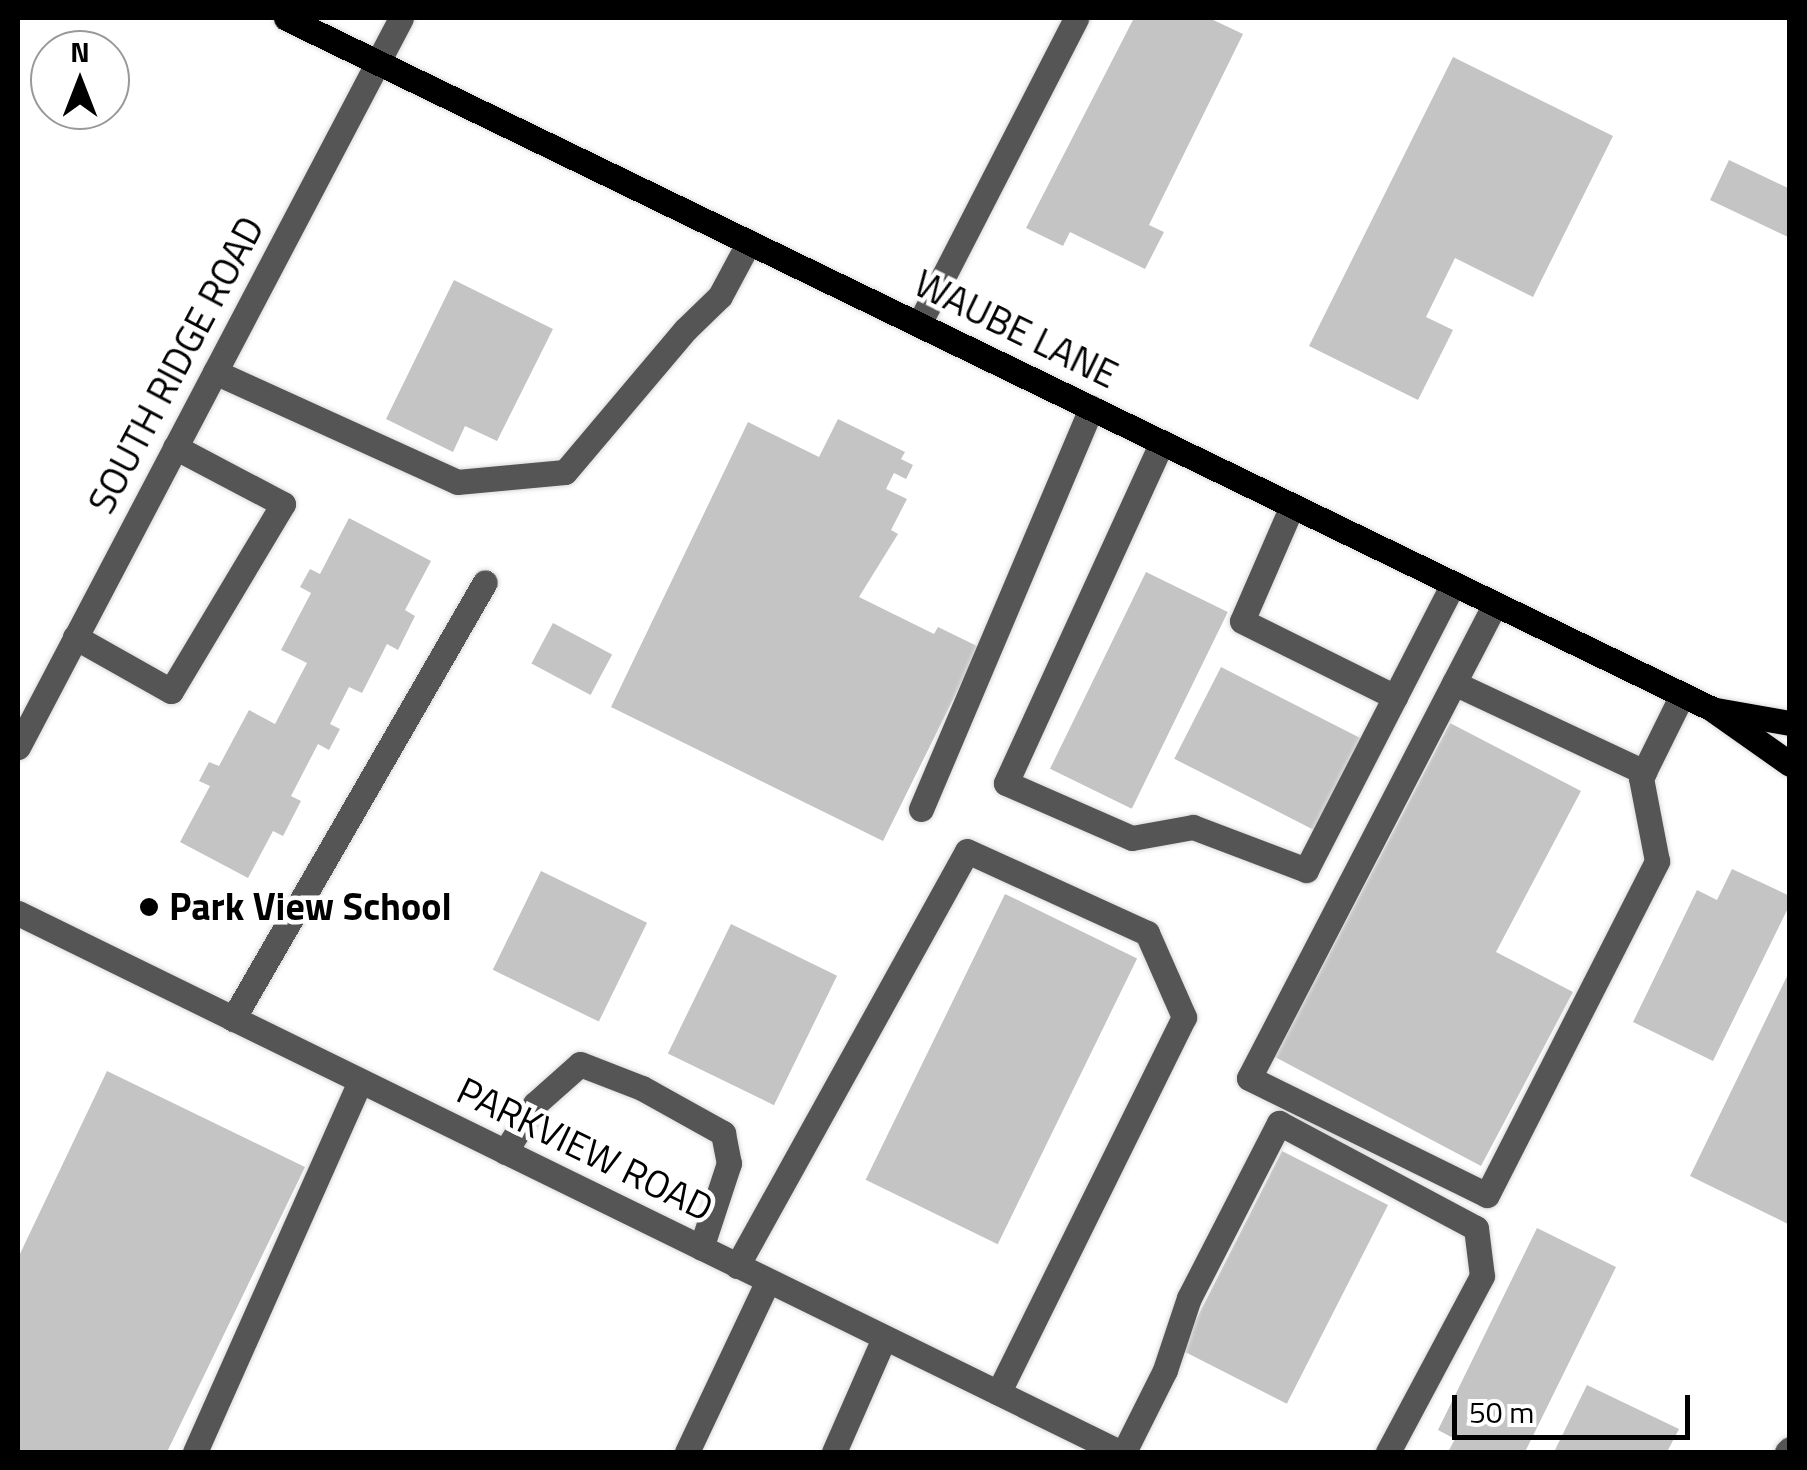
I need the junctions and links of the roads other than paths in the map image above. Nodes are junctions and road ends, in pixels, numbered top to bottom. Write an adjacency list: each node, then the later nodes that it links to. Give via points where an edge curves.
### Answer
1 (286, 18): 4 (main road, WAUBE LANE)
2 (401, 18): 4 (street, SOUTH RIDGE ROAD)
3 (1076, 18): 6 (street)
4 (378, 62): 5 (main road, WAUBE LANE); 7 (street, SOUTH RIDGE ROAD)
5 (749, 242): 6 (main road, WAUBE LANE); 7 (street, via 720,296 566,472 457,482)
6 (919, 324): 8 (main road, WAUBE LANE)
7 (215, 372): 10 (street, SOUTH RIDGE ROAD)
8 (1091, 408): 9 (main road, WAUBE LANE); 24 (street)
9 (1162, 442): 11 (main road, WAUBE LANE); 18 (street, via 1006,784 1132,838 1193,827 1306,870)
10 (175, 447): 15 (street, SOUTH RIDGE ROAD); 15 (street, via 283,504 171,691)
11 (1292, 506): 13 (main road, WAUBE LANE); 18 (street, via 1242,621)
12 (485, 582): 26 (street)
13 (1453, 584): 14 (main road, WAUBE LANE); 18 (street)
14 (1495, 604): 16 (street); 17 (main road, WAUBE LANE)
15 (75, 637): 21 (street, SOUTH RIDGE ROAD)
16 (1454, 684): 23 (street); 23 (street, via 1248,1078 1487,1195 1657,861)
17 (1682, 695): 19 (main road, WAUBE LANE); 23 (street)
18 (1395, 697)
19 (1712, 709): 20 (main road, WAUBE LANE); 22 (main road, WAUBE LANE)
20 (1790, 722)
21 (18, 747)
22 (1790, 764)
23 (1644, 772)
24 (922, 809)
25 (18, 913): 26 (street, PARKVIEW ROAD)
26 (234, 1019): 27 (street, PARKVIEW ROAD)
27 (360, 1081): 28 (street, PARKVIEW ROAD); 34 (street)
28 (505, 1152): 29 (street, PARKVIEW ROAD); 29 (street, via 535,1104 580,1064 642,1088 723,1133 729,1163)
29 (701, 1248): 30 (street, PARKVIEW ROAD)
30 (737, 1266): 31 (street, PARKVIEW ROAD); 33 (street, via 967,851 1147,933 1184,1018)
31 (768, 1281): 32 (street, PARKVIEW ROAD); 35 (street)
32 (884, 1338): 33 (street, PARKVIEW ROAD); 36 (street)
33 (998, 1393): 37 (street, PARKVIEW ROAD)
34 (195, 1452)
35 (687, 1452)
36 (834, 1452)
37 (1122, 1452): 38 (street, via 1165,1370 1189,1298 1279,1123 1476,1228 1482,1276)
38 (1388, 1452)

